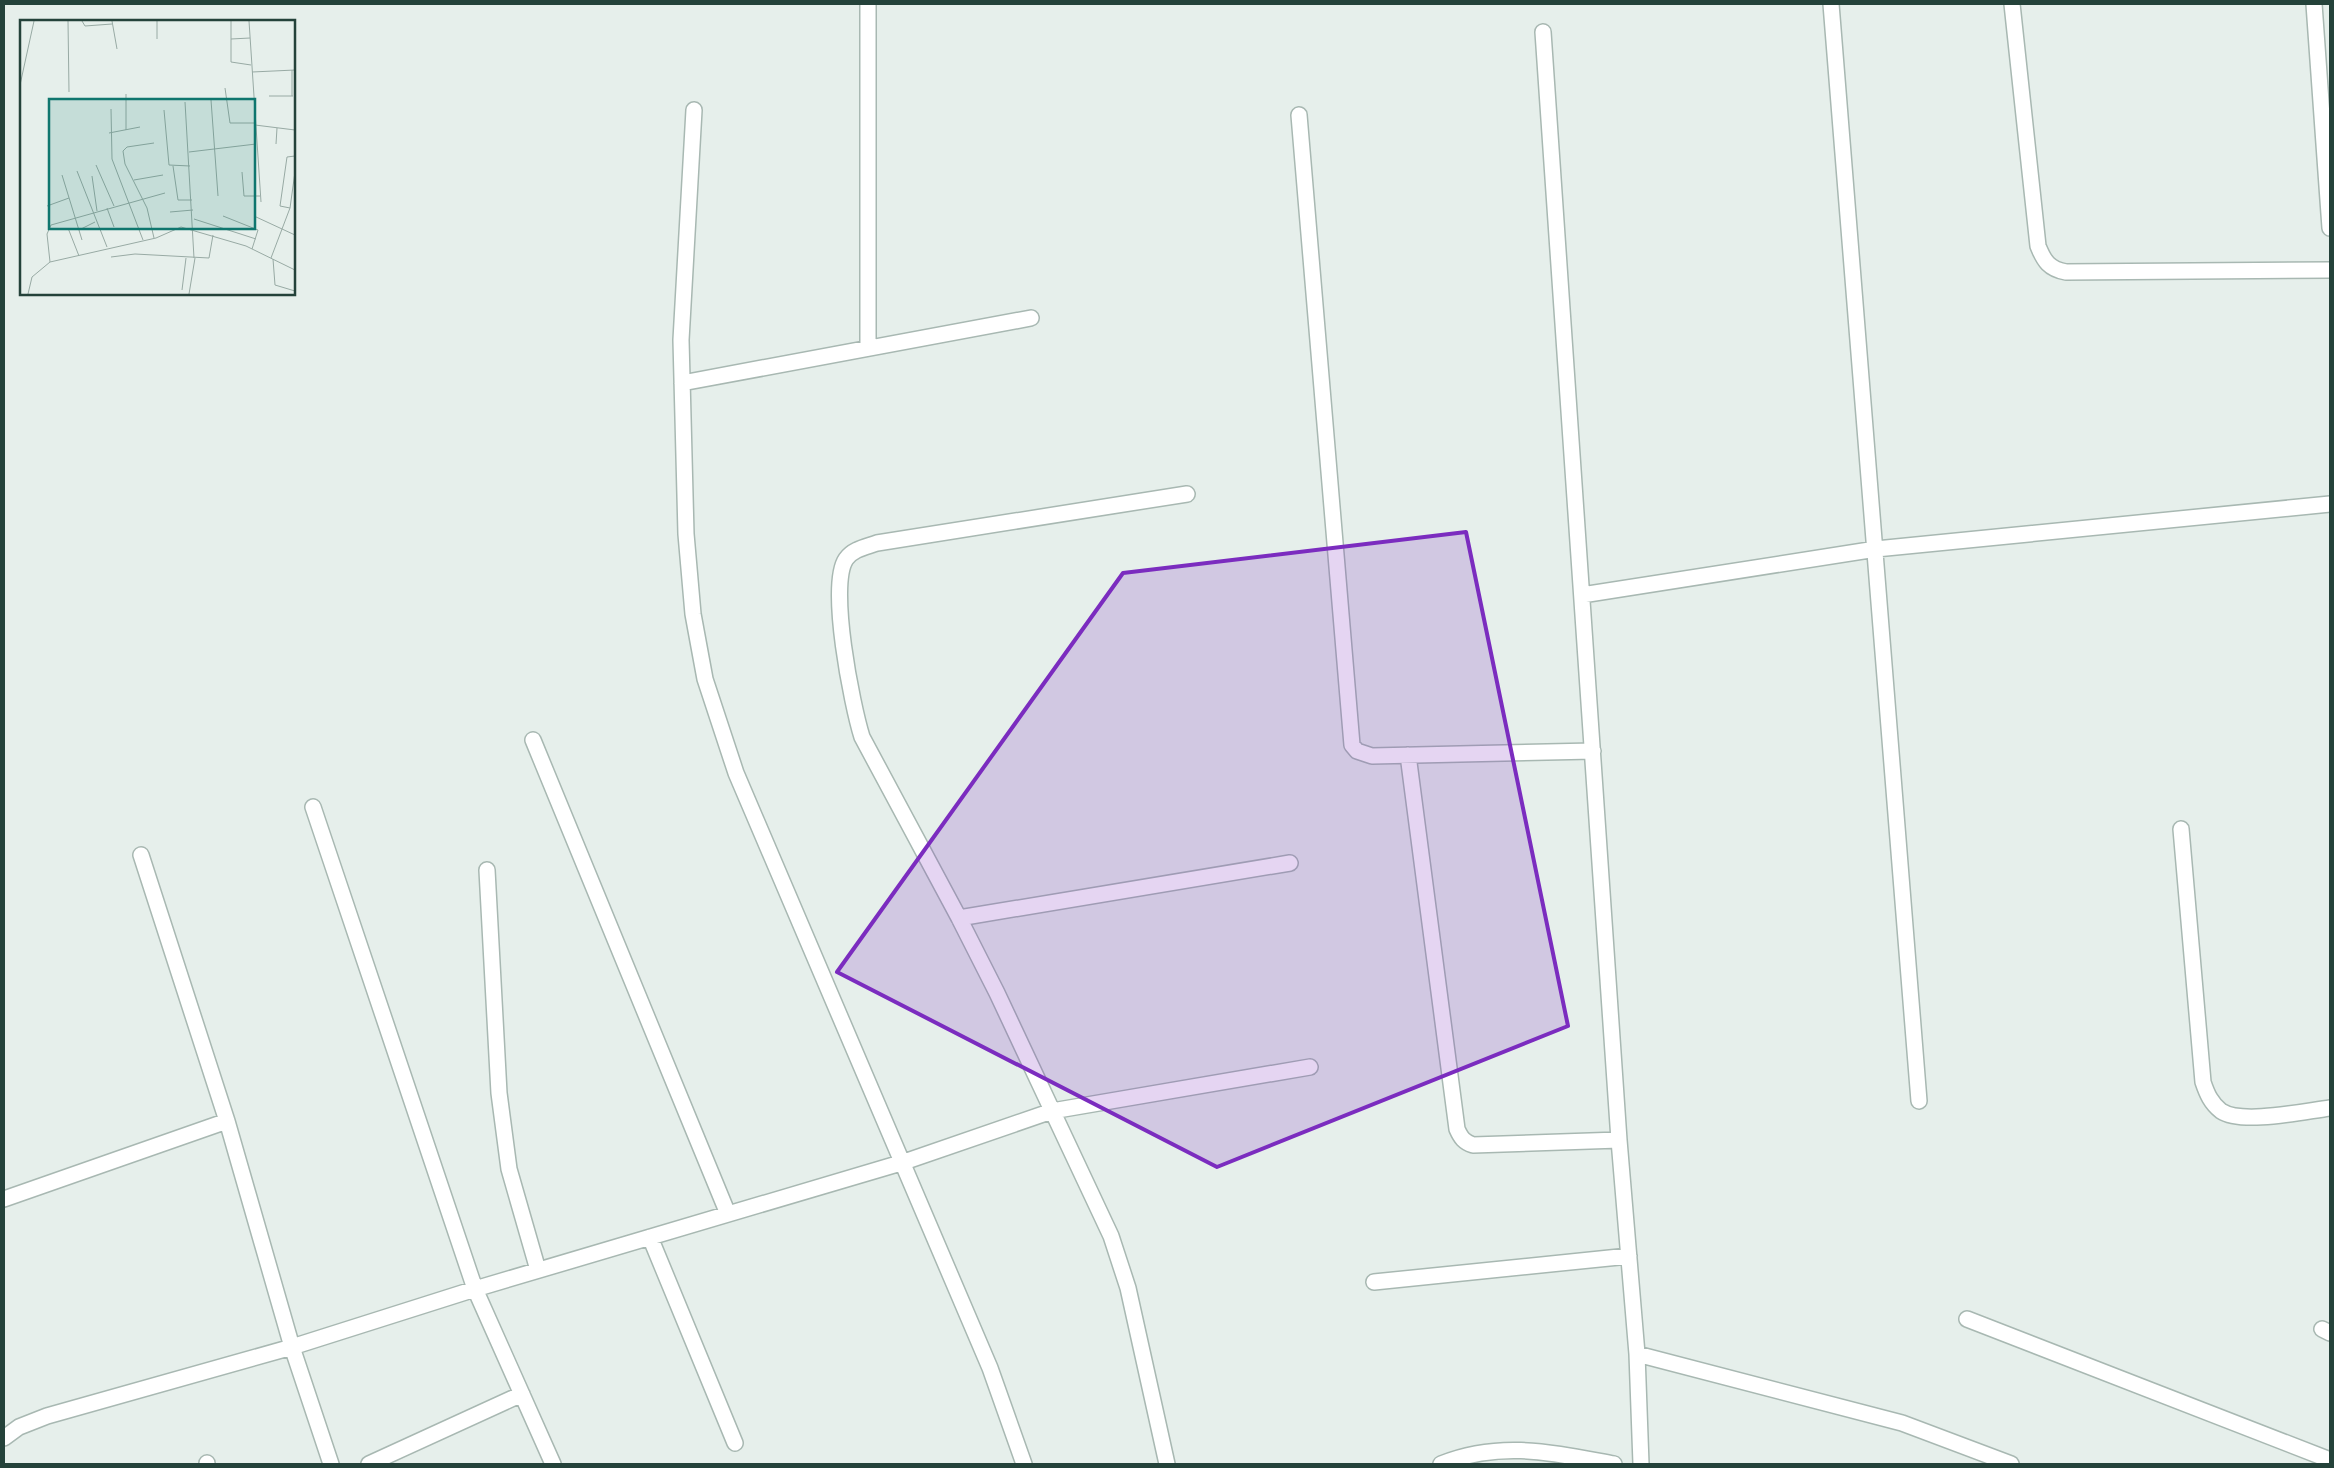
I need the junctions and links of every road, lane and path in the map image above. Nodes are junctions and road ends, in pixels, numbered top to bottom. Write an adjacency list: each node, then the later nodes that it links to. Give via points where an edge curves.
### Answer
1 (868, 4): 11 (street)
2 (1831, 4): 15 (street)
3 (2012, 4): 9 (street, via 2038,246 2048,265 2066,272)
4 (2314, 4): 8 (street)
5 (1543, 32): 16 (street)
6 (694, 110): 12 (street, via 681,340)
7 (1299, 115): 19 (street, via 1350,738 1357,751 1363,754)
8 (2330, 228)
9 (2330, 270)
10 (1031, 318): 11 (street)
11 (868, 348): 12 (street)
12 (682, 383): 32 (street, via 686,534 693,614 705,679 736,773)
13 (1187, 494): 25 (street, via 876,543 847,558 841,570 839,588 854,713 862,737)
14 (2330, 504): 15 (street)
15 (1876, 549): 16 (street); 27 (street)
16 (1582, 595): 18 (street)
17 (533, 740): 34 (street)
18 (1593, 751): 19 (street); 31 (street)
19 (1408, 755): 31 (street, via 1460,1137 1473,1145)
20 (313, 807): 39 (street)
21 (2181, 829): 28 (street, via 2203,1082 2210,1100 2233,1116)
22 (141, 855): 30 (street)
23 (1290, 863): 25 (street)
24 (487, 870): 37 (street, via 500,1101 509,1169)
25 (959, 918): 29 (street)
26 (1310, 1067): 29 (street)
27 (1919, 1101)
28 (2330, 1108)
29 (1052, 1111): 32 (street); 51 (street, via 1111,1236 1128,1288)
30 (227, 1121): 33 (street); 41 (street)
31 (1619, 1140): 36 (street)
32 (904, 1162): 34 (street); 50 (street, via 990,1368)
33 (4, 1199)
34 (728, 1214): 35 (street)
35 (650, 1237): 37 (street); 45 (street)
36 (1629, 1256): 38 (street); 42 (street)
37 (538, 1270): 39 (street)
38 (1374, 1282)
39 (475, 1288): 41 (street); 43 (street)
40 (1967, 1319): 46 (street)
41 (292, 1347): 44 (street, via 48,1416 19,1427); 47 (street)
42 (1637, 1354): 54 (street); 55 (street, via 1902,1423)
43 (522, 1394): 48 (street); 49 (street)
44 (4, 1438)
45 (735, 1443)
46 (2330, 1460)
47 (331, 1464)
48 (369, 1464)
49 (553, 1464)
50 (1024, 1464)
51 (1167, 1464)
52 (1441, 1464): 53 (street, via 1496,1450 1532,1450)
53 (1614, 1464)
54 (1641, 1464)
55 (2011, 1464)

